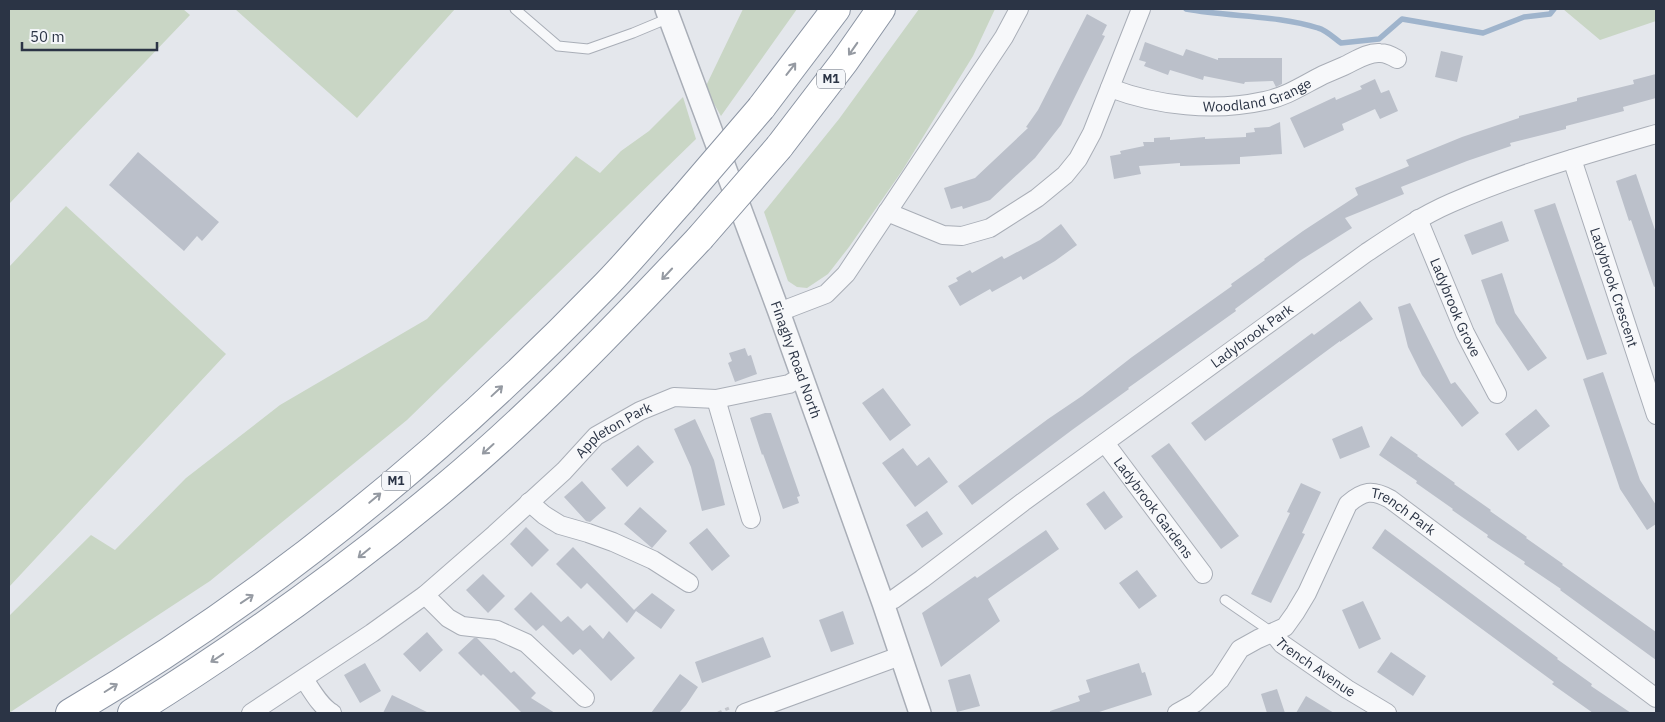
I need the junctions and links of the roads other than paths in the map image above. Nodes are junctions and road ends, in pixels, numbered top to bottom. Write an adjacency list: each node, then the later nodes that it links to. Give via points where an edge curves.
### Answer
1 (515, 9): 6 (lane, via 558,46 588,49 633,33)
2 (836, 9): 32 (highway, M1, one-way to 2, bridge, via 260,590 410,469 491,396 602,289 682,200 761,108)
3 (881, 9): 33 (highway, M1, one-way to 33, bridge, via 779,147 700,238 615,328 516,424 358,558 271,622)
4 (1019, 9): 11 (street, via 1004,37)
5 (1141, 9): 8 (street)
6 (668, 13): 13 (street, Finaghy Road North)
7 (1397, 59): 8 (street, Woodland Grange, via 1378,52 1366,55 1284,96 1232,107 1168,103)
8 (1110, 88): 11 (street, via 1092,133 1065,175 1037,198 990,228 962,236 943,235)
9 (1656, 134): 10 (street, Ladybrook Park)
10 (1572, 159): 12 (street, Ladybrook Park, via 1451,203); 17 (street, Ladybrook Crescent)
11 (887, 212): 13 (street, via 846,274 826,294)
12 (1418, 219): 15 (street, Ladybrook Grove, via 1465,333); 18 (street, Ladybrook Park, via 1366,253)
13 (779, 312): 14 (street, Finaghy Road North)
14 (801, 377): 16 (street, Appleton Park, via 789,384); 25 (street, Finaghy Road North)
15 (1498, 394)
16 (716, 400): 19 (street, Appleton Park, via 674,397 640,411 596,436); 20 (street)
17 (1656, 415)
18 (1105, 443): 21 (street, Ladybrook Gardens); 25 (street, Ladybrook Park, via 922,579)
19 (529, 502): 22 (street, via 560,525 613,542 653,560); 23 (street, Appleton Park)
20 (750, 519)
21 (1203, 574)
22 (689, 583)
23 (425, 594): 28 (street, Appleton Park); 29 (street, via 448,618 462,626 497,630 526,643)
24 (1225, 600): 26 (lane)
25 (883, 603): 27 (street, Finaghy Road North)
26 (1273, 633): 30 (street, Trench Park, via 1284,627 1295,613 1348,504 1368,492 1379,493); 37 (street, Trench Park, via 1240,649 1220,680 1196,703); 38 (street, Trench Avenue, via 1282,644)
27 (900, 656): 31 (street); 36 (street, Finaghy Road North)
28 (304, 679): 34 (street, Appleton Park); 35 (street)
29 (585, 698)
30 (1656, 698)
31 (740, 709)
32 (70, 713)
33 (132, 713)
34 (251, 713)
35 (332, 713)
36 (920, 713)
37 (1177, 713)
38 (1387, 713)

